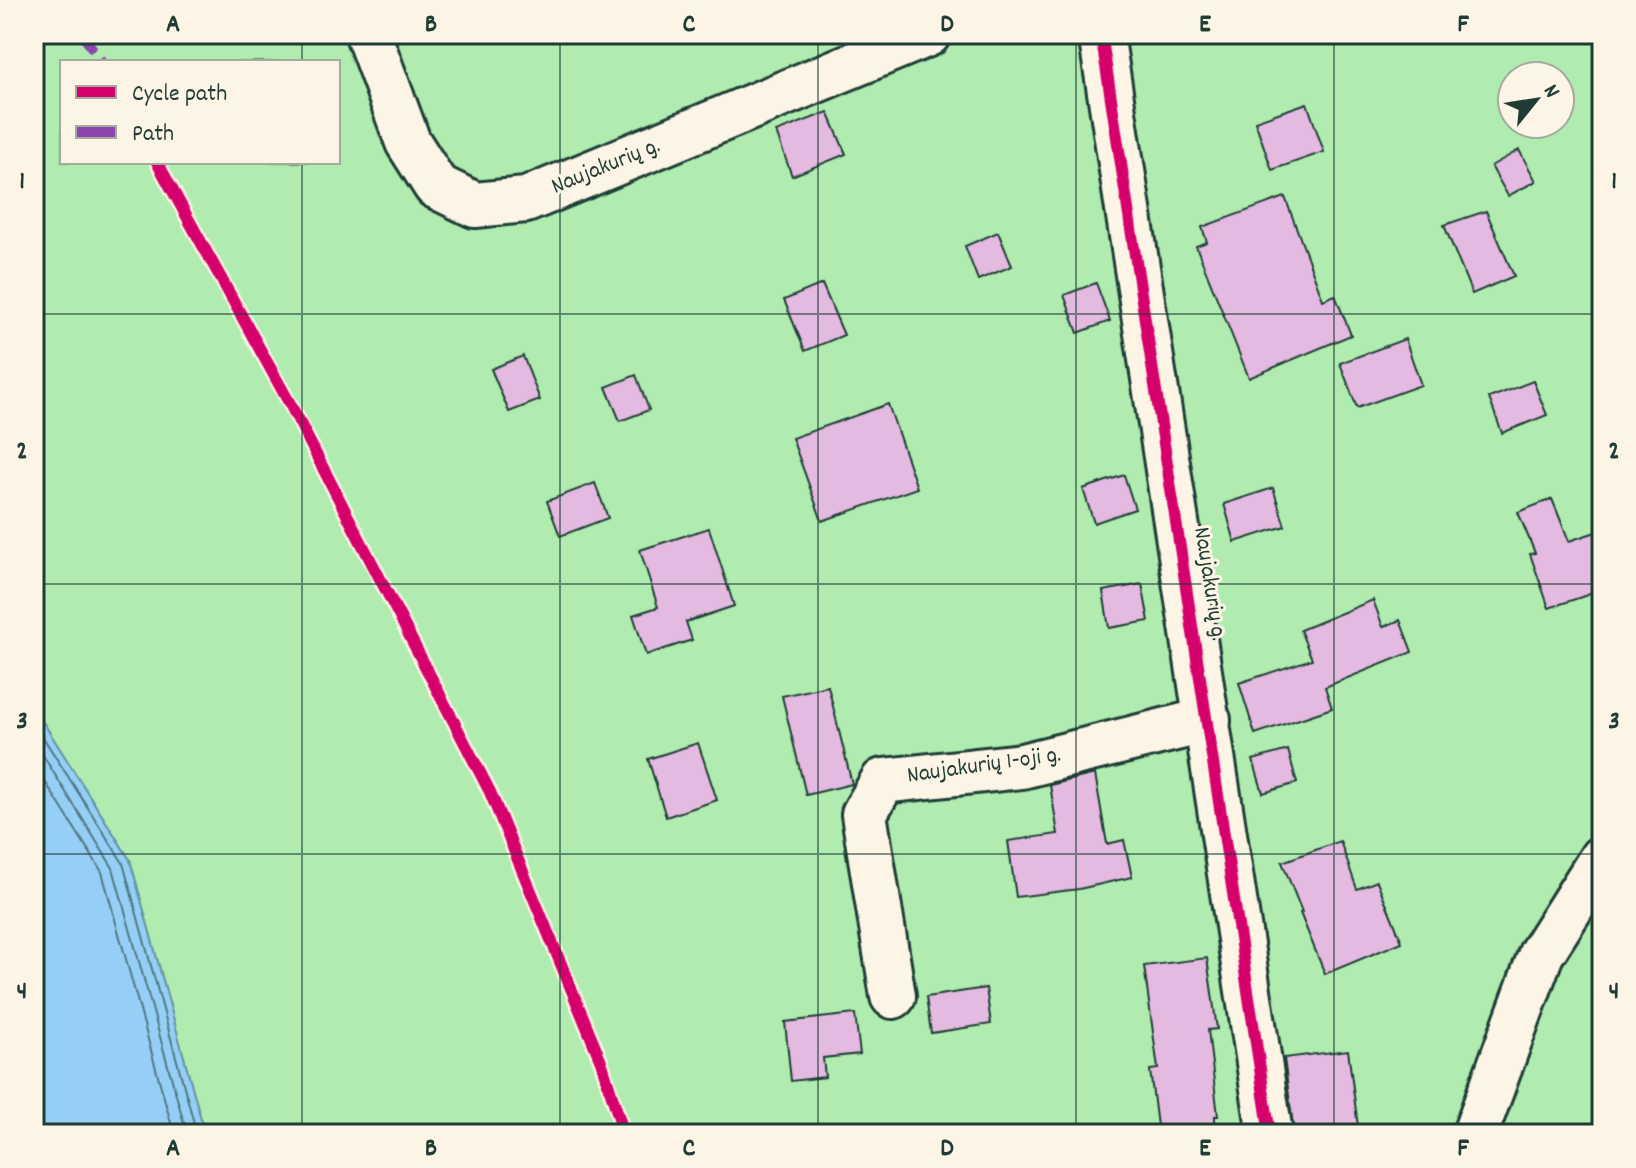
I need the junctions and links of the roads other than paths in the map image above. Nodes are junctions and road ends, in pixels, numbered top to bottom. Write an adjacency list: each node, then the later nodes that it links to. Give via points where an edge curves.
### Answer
1 (928, 34): 2 (street, Naujakurių g., via 526,200 475,205 436,186 408,142)
2 (373, 36)
3 (1102, 36): 4 (street, Naujakurių g.)
4 (1208, 720): 6 (street, Naujakurių 1-oji g., via 1022,766 883,781 864,814); 7 (street, Naujakurių g.)
5 (1602, 858): 8 (street, via 1541,954)
6 (893, 996)
7 (1270, 1134)
8 (1475, 1134)

